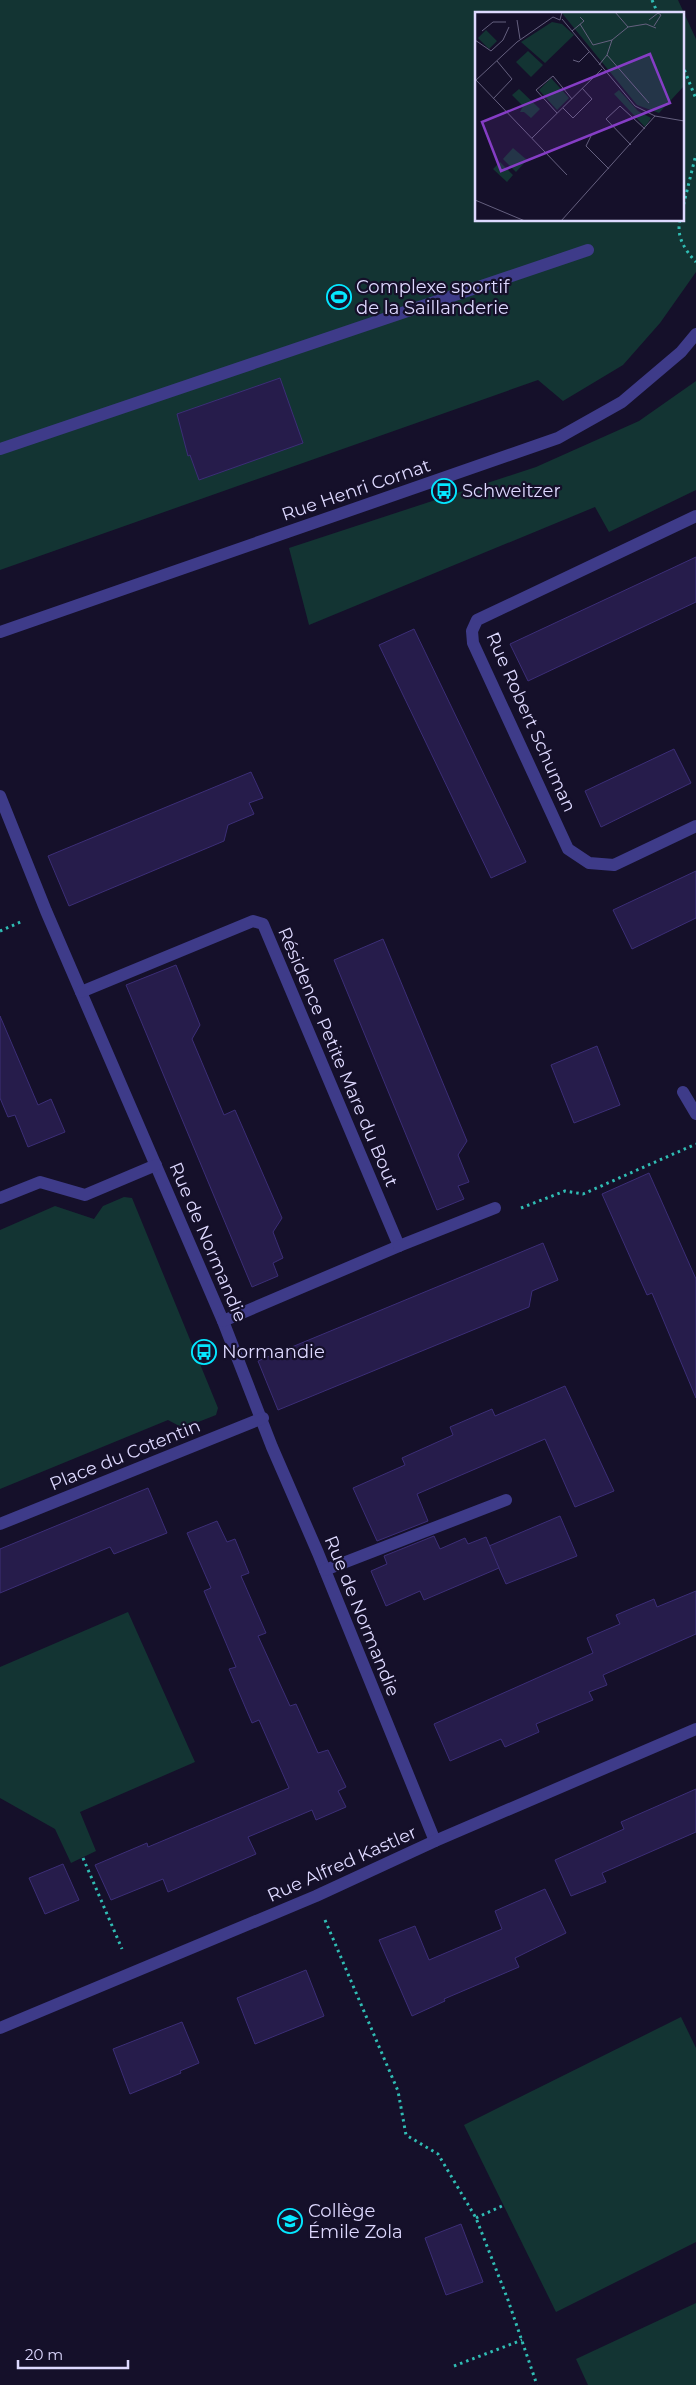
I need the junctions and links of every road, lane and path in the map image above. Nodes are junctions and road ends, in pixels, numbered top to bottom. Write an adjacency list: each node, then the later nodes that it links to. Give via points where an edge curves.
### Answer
1 (652, 0): 2 (path)
2 (657, 12)
3 (684, 69): 4 (path)
4 (696, 99)
5 (696, 154): 6 (path)
6 (684, 203)
7 (680, 221): 9 (path, via 683,248)
8 (588, 250): 11 (street)
9 (696, 262)
10 (696, 334): 13 (street, Rue Henri Cornat, via 681,352 622,402 558,438)
11 (0, 449)
12 (696, 516): 15 (street, Rue Robert Schuman, via 477,620 472,631 473,643 568,849 589,863 614,865)
13 (0, 632)
14 (0, 796): 16 (street, Rue de Normandie)
15 (696, 826)
16 (81, 992): 20 (street, Rue de Normandie); 23 (street, Résidence Petite Mare du Bout, via 253,921 264,924)
17 (683, 1092): 18 (street)
18 (696, 1114)
19 (696, 1144): 22 (path, via 583,1194 565,1191 516,1210)
20 (156, 1165): 21 (street, via 85,1195 40,1182); 24 (street, Rue de Normandie)
21 (0, 1198)
22 (495, 1208): 23 (street)
23 (399, 1246): 24 (street)
24 (223, 1321): 25 (street, Rue de Normandie)
25 (263, 1418): 27 (street, Place du Cotentin); 28 (street, Rue de Normandie, via 272,1447)
26 (506, 1500): 28 (street)
27 (0, 1524)
28 (325, 1570): 30 (street, Rue de Normandie)
29 (696, 1729): 30 (street, Rue Alfred Kastler)
30 (435, 1841): 32 (street, Rue Alfred Kastler)
31 (83, 1858): 33 (path)
32 (316, 1896): 33 (street, Rue Alfred Kastler); 36 (path, via 398,2091 406,2135 438,2154)
33 (132, 1973): 34 (street, Rue Alfred Kastler)
34 (0, 2028)
35 (504, 2206): 36 (path)
36 (476, 2218): 37 (path)
37 (522, 2340): 38 (path); 39 (path)
38 (454, 2366)
39 (537, 2385)

